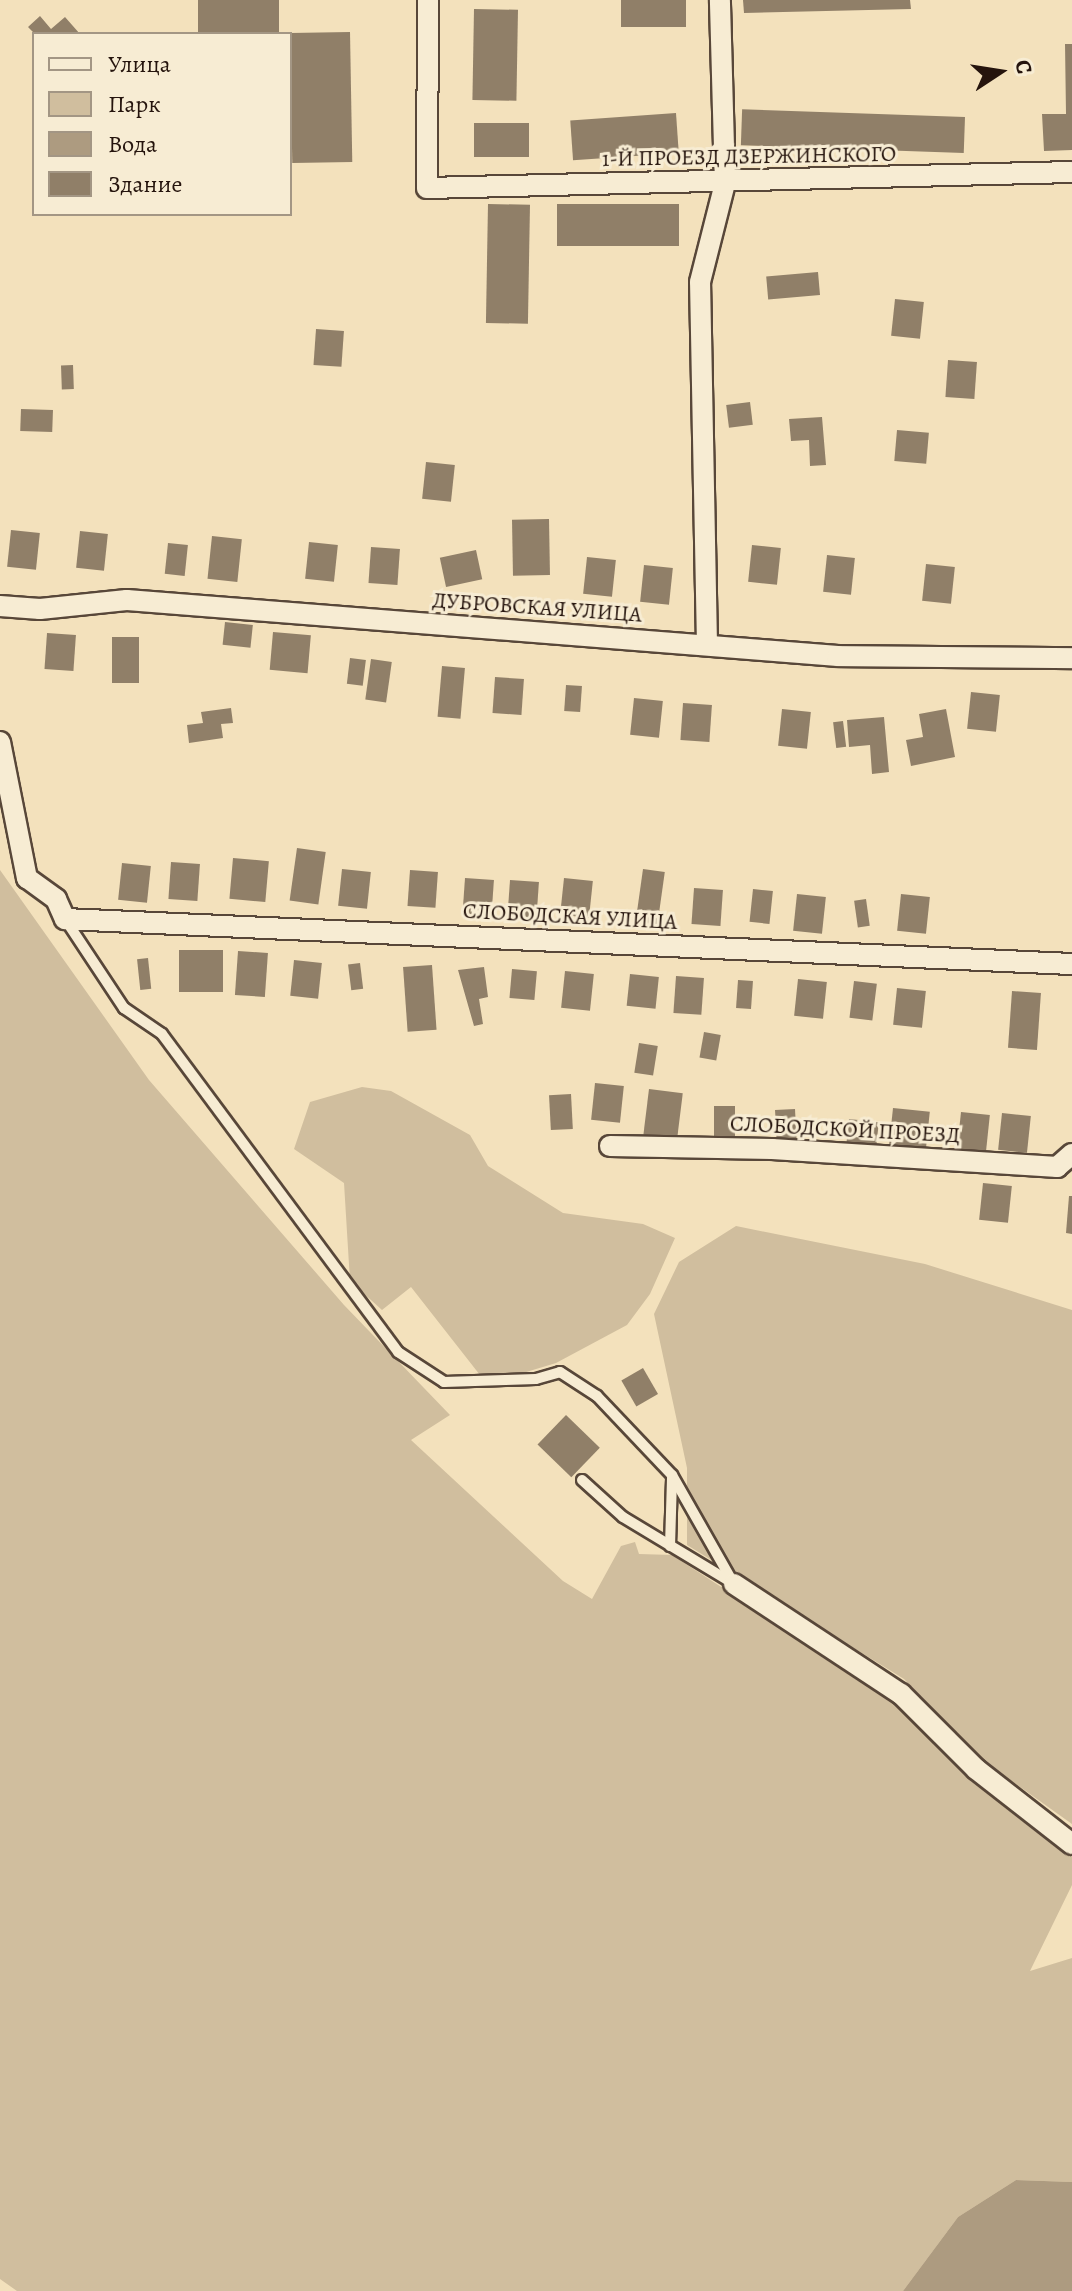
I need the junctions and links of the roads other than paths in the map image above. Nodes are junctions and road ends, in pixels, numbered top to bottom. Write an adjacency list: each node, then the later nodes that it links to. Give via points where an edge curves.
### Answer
1 (428, 0): 4 (street, 1-Й ПРОЕЗД ДЗЕРЖИНСКОГО, via 427,188)
2 (720, 0): 4 (street)
3 (1072, 172): 4 (street, 1-Й ПРОЕЗД ДЗЕРЖИНСКОГО)
4 (725, 183): 6 (street, via 700,282)
5 (0, 606): 6 (street, ДУБРОВСКАЯ УЛИЦА, via 40,609 127,600)
6 (707, 645): 7 (street, ДУБРОВСКАЯ УЛИЦА, via 838,656)
7 (1072, 658)
8 (0, 742): 9 (street, via 27,878 56,899)
9 (65, 919): 10 (street, СЛОБОДСКАЯ УЛИЦА); 13 (lane, via 124,1008 162,1034 398,1352 444,1382 536,1379 560,1372 597,1396)
10 (1072, 964)
11 (610, 1146): 12 (street, СЛОБОДСКОЙ ПРОЕЗД, via 786,1149 1057,1167)
12 (1072, 1154)
13 (672, 1475): 15 (lane); 16 (lane)
14 (582, 1480): 15 (lane, via 623,1517)
15 (670, 1546): 16 (lane)
16 (734, 1584): 17 (street, via 901,1694 976,1769)
17 (1072, 1844)

